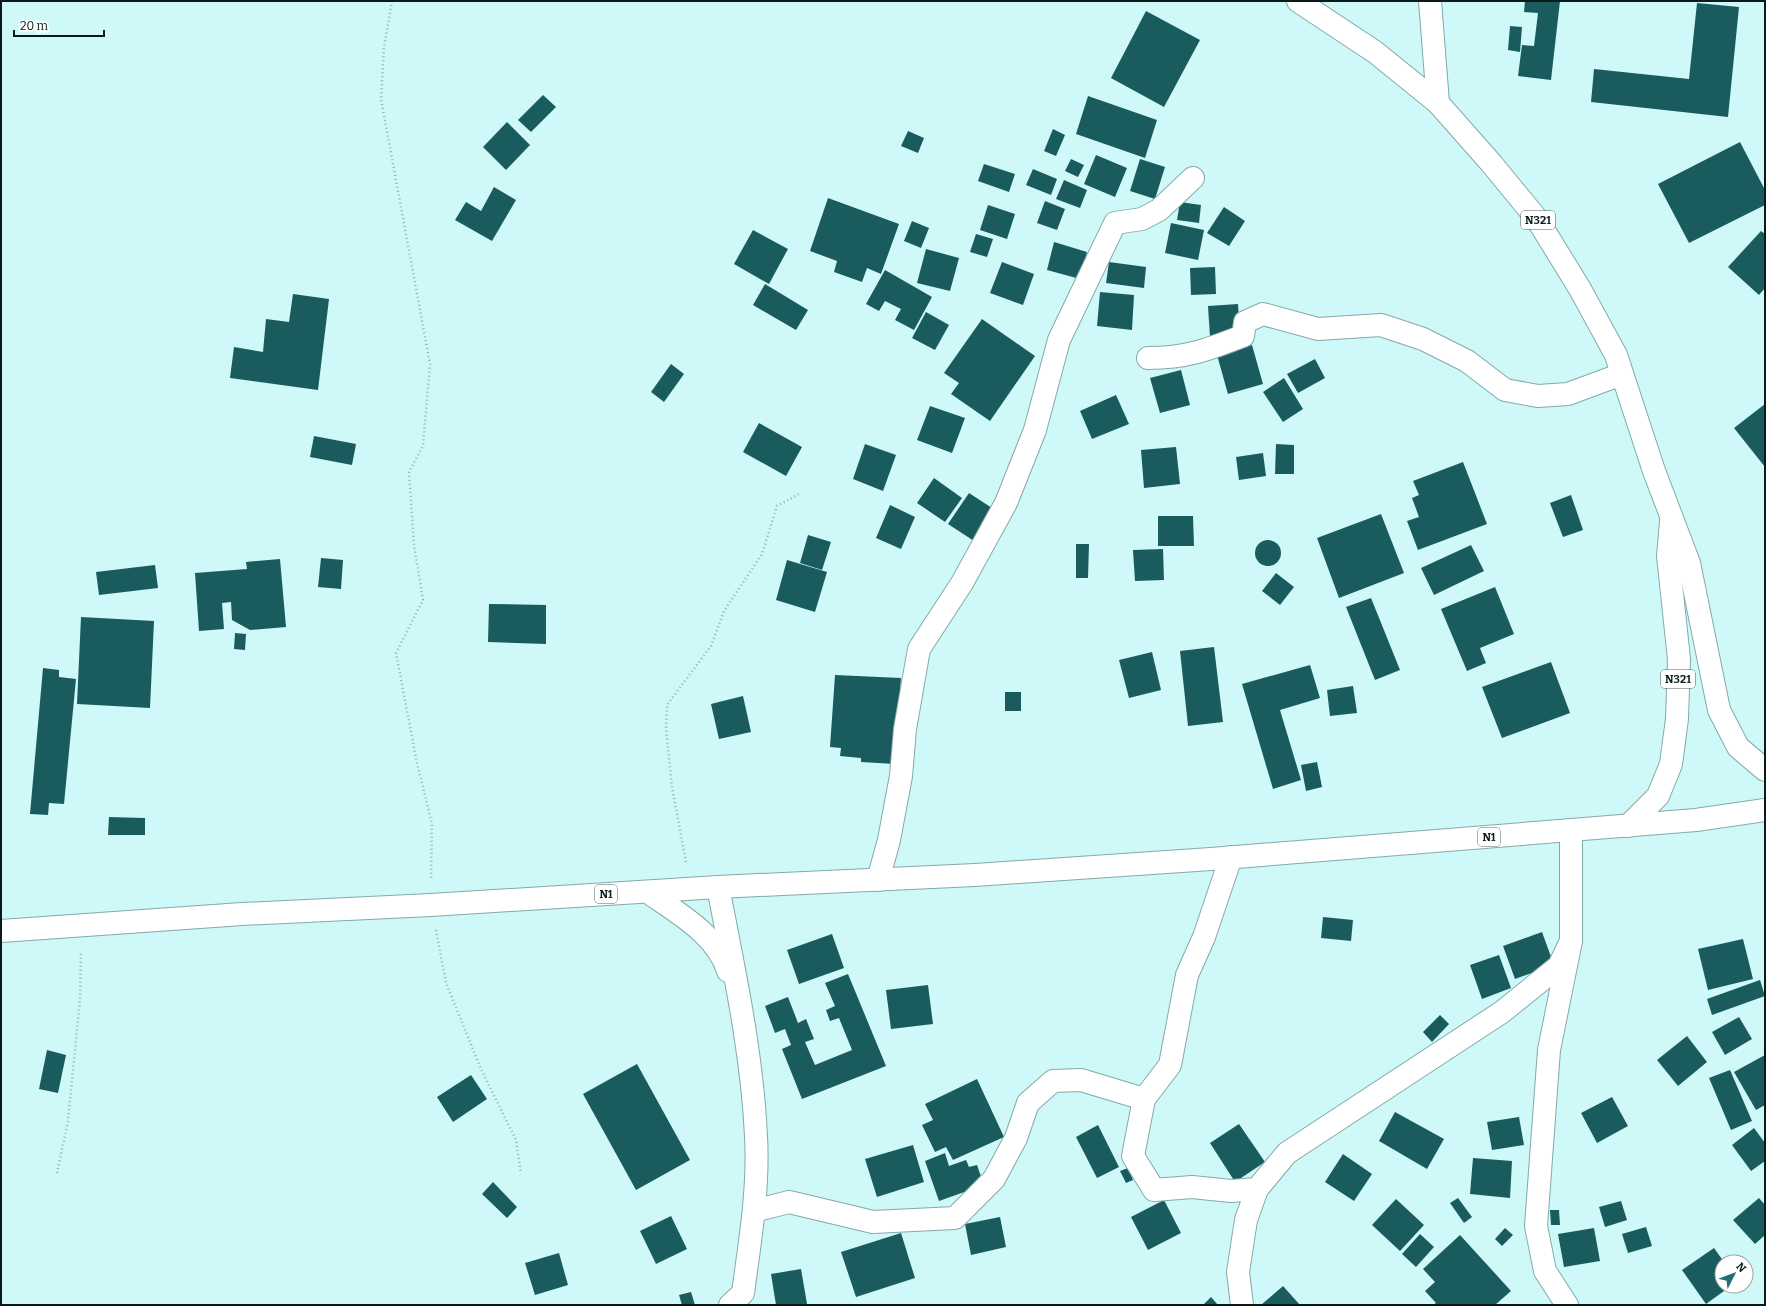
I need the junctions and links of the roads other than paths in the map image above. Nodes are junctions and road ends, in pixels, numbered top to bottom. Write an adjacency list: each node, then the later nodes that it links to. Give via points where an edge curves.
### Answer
1 (1298, 1): 3 (main road, N321, via 1375,52)
2 (1430, 1): 3 (main road)
3 (1438, 103): 6 (main road, N321, via 1537,219 1580,289 1616,355)
4 (1194, 178): 13 (main road, via 1159,210 1142,220 1115,223 1059,340 1035,430 1006,504 962,583 919,649 905,729 901,776 889,840)
5 (1148, 358): 6 (main road, via 1169,358 1200,353 1243,336 1245,322 1263,314 1318,329 1381,325 1423,339 1467,360 1505,390 1538,396 1568,394)
6 (1622, 374): 7 (main road, N321, via 1654,472)
7 (1672, 517): 8 (main road, N321, via 1689,563 1720,710 1738,747); 10 (main road, N321, via 1668,556 1679,658 1678,719 1671,764 1658,796)
8 (1765, 770)
9 (1765, 810): 10 (main road, N1)
10 (1628, 826): 11 (main road, N1)
11 (1570, 830): 12 (main road, N1); 17 (main road)
12 (1231, 857): 13 (main road, N1); 19 (main road, via 1206,930 1187,975 1170,1065)
13 (878, 880): 14 (main road, N1)
14 (718, 887): 15 (main road, N1); 18 (main road)
15 (648, 892): 16 (main road, N1, via 242,914); 18 (main road, via 702,931 724,958)
16 (1, 931)
17 (1571, 941): 20 (main road, via 1559,966 1502,1012 1287,1152); 24 (main road, via 1549,1050 1536,1226 1545,1271)
18 (743, 1017): 21 (main road, via 757,1137)
19 (1144, 1099): 20 (main road, via 1133,1156 1154,1190 1192,1186 1231,1191); 21 (main road, via 1081,1080 1053,1081 1028,1103 1016,1138 994,1179 955,1218 873,1222 789,1202)
20 (1257, 1189): 23 (main road, via 1246,1220 1238,1272)
21 (754, 1211): 22 (main road)
22 (740, 1301)
23 (1242, 1305)
24 (1567, 1305)

